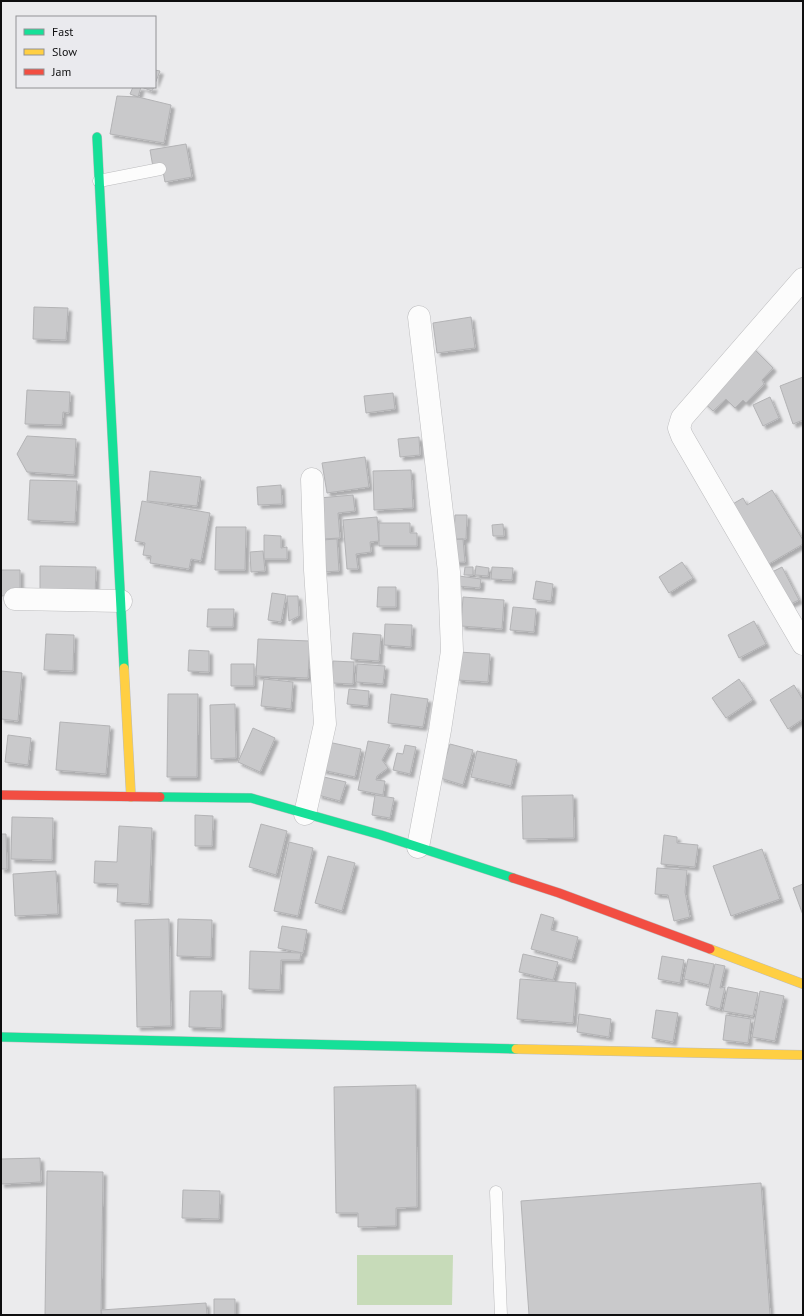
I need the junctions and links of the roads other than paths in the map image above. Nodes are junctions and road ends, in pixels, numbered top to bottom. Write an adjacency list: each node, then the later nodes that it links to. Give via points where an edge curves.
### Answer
1 (96, 137): 3 (street)
2 (160, 169): 3 (lane)
3 (99, 181): 8 (street)
4 (803, 279): 9 (street, via 682,418 679,428)
5 (420, 317): 13 (street, via 449,572 452,651)
6 (312, 479): 12 (street, via 325,724)
7 (15, 599): 8 (street)
8 (121, 601): 11 (street)
9 (803, 644)
10 (1, 795): 11 (street)
11 (131, 797): 12 (street, via 252,798)
12 (305, 814): 13 (street)
13 (418, 847): 14 (street, via 559,893)
14 (803, 984)
15 (1, 1037): 16 (street)
16 (803, 1055)
17 (496, 1192): 18 (lane)
18 (501, 1315)

